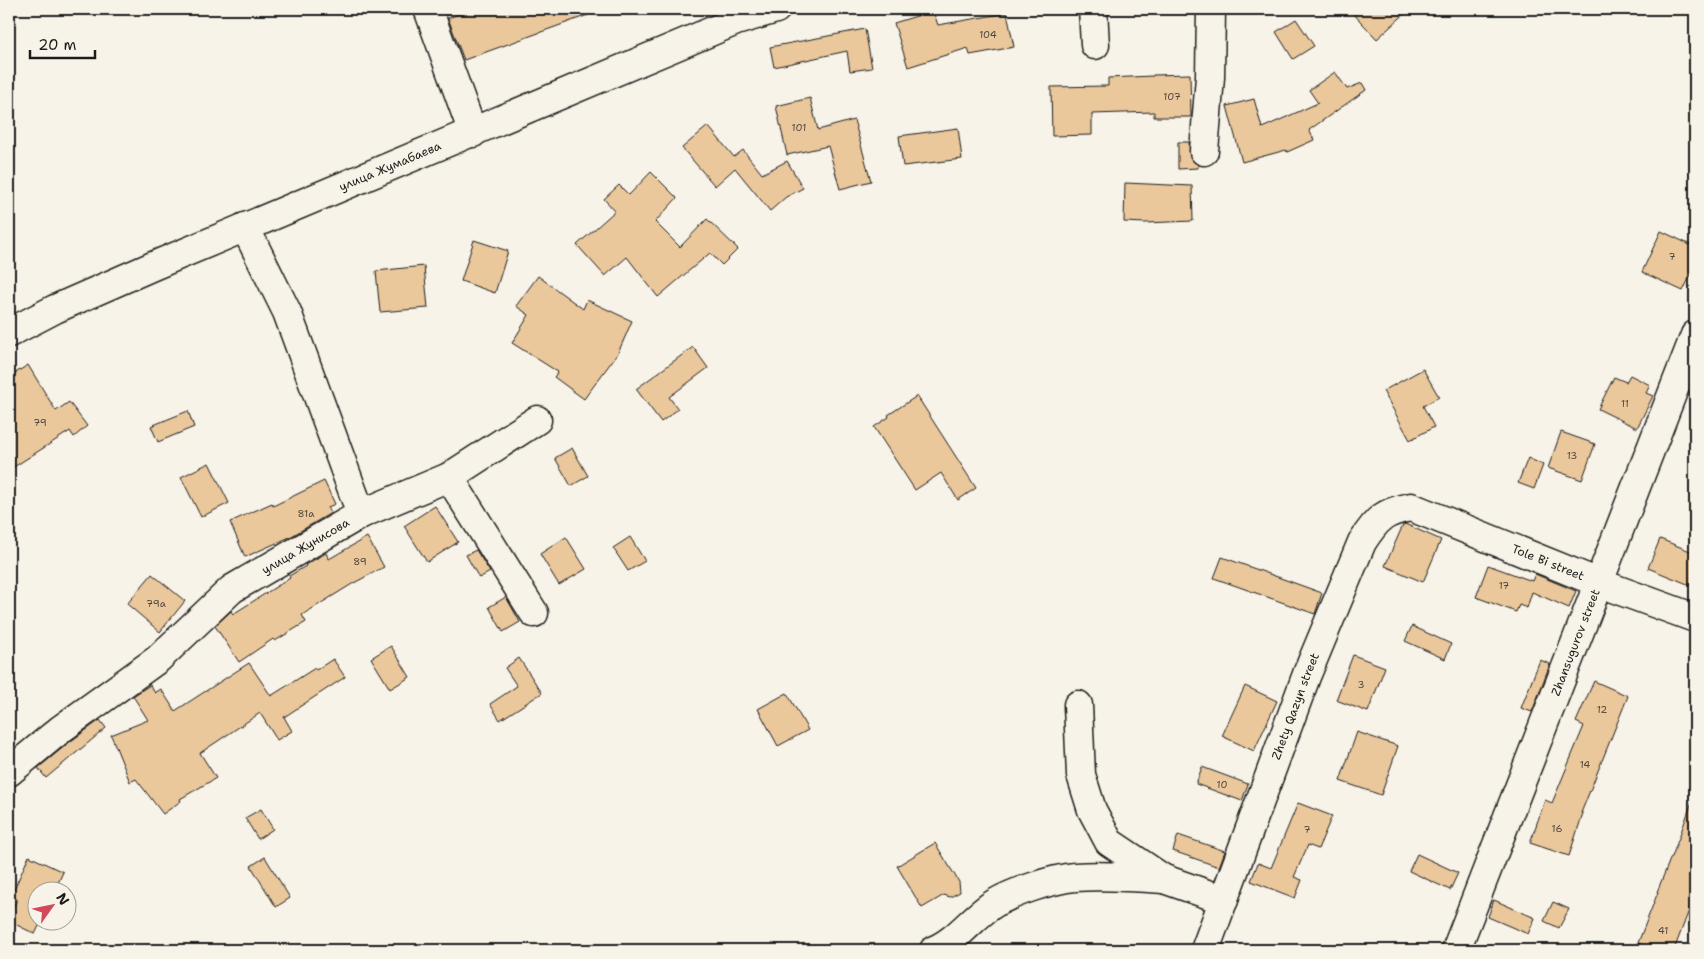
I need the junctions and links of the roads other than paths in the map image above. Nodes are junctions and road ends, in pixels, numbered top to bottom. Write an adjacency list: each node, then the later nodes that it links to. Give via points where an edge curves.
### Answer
1 (428, 9): 6 (street)
2 (776, 9): 6 (street, улица Жумабаева, via 736,21)
3 (1092, 9): 5 (street)
4 (1211, 9): 7 (street)
5 (1095, 45)
6 (473, 133): 8 (street, улица Жумабаева)
7 (1204, 150)
8 (245, 227): 9 (street, улица Жумабаева, via 55,309); 13 (street, улица Жунисова, via 287,312)
9 (9, 333)
10 (1695, 336): 15 (street, Zhansugurov street)
11 (537, 420): 12 (street)
12 (449, 477): 13 (street); 16 (street)
13 (361, 514): 19 (street, улица Жунисова, via 232,589 158,659 61,728)
14 (1430, 514): 15 (street, Tole Bi street); 21 (street, Zhety Qazyn street, via 1411,507 1393,510 1375,522 1362,542 1307,674)
15 (1599, 583): 17 (street, Tole Bi street); 24 (street, Zhansugurov street)
16 (534, 613)
17 (1695, 618)
18 (1078, 705): 20 (street, via 1081,775 1092,810 1109,842)
19 (9, 772)
20 (1164, 879): 21 (street); 22 (street, via 1073,877 1030,888 994,903 945,946)
21 (1224, 900): 23 (street, Zhety Qazyn street)
22 (934, 950)
23 (1205, 950)
24 (1456, 950)

